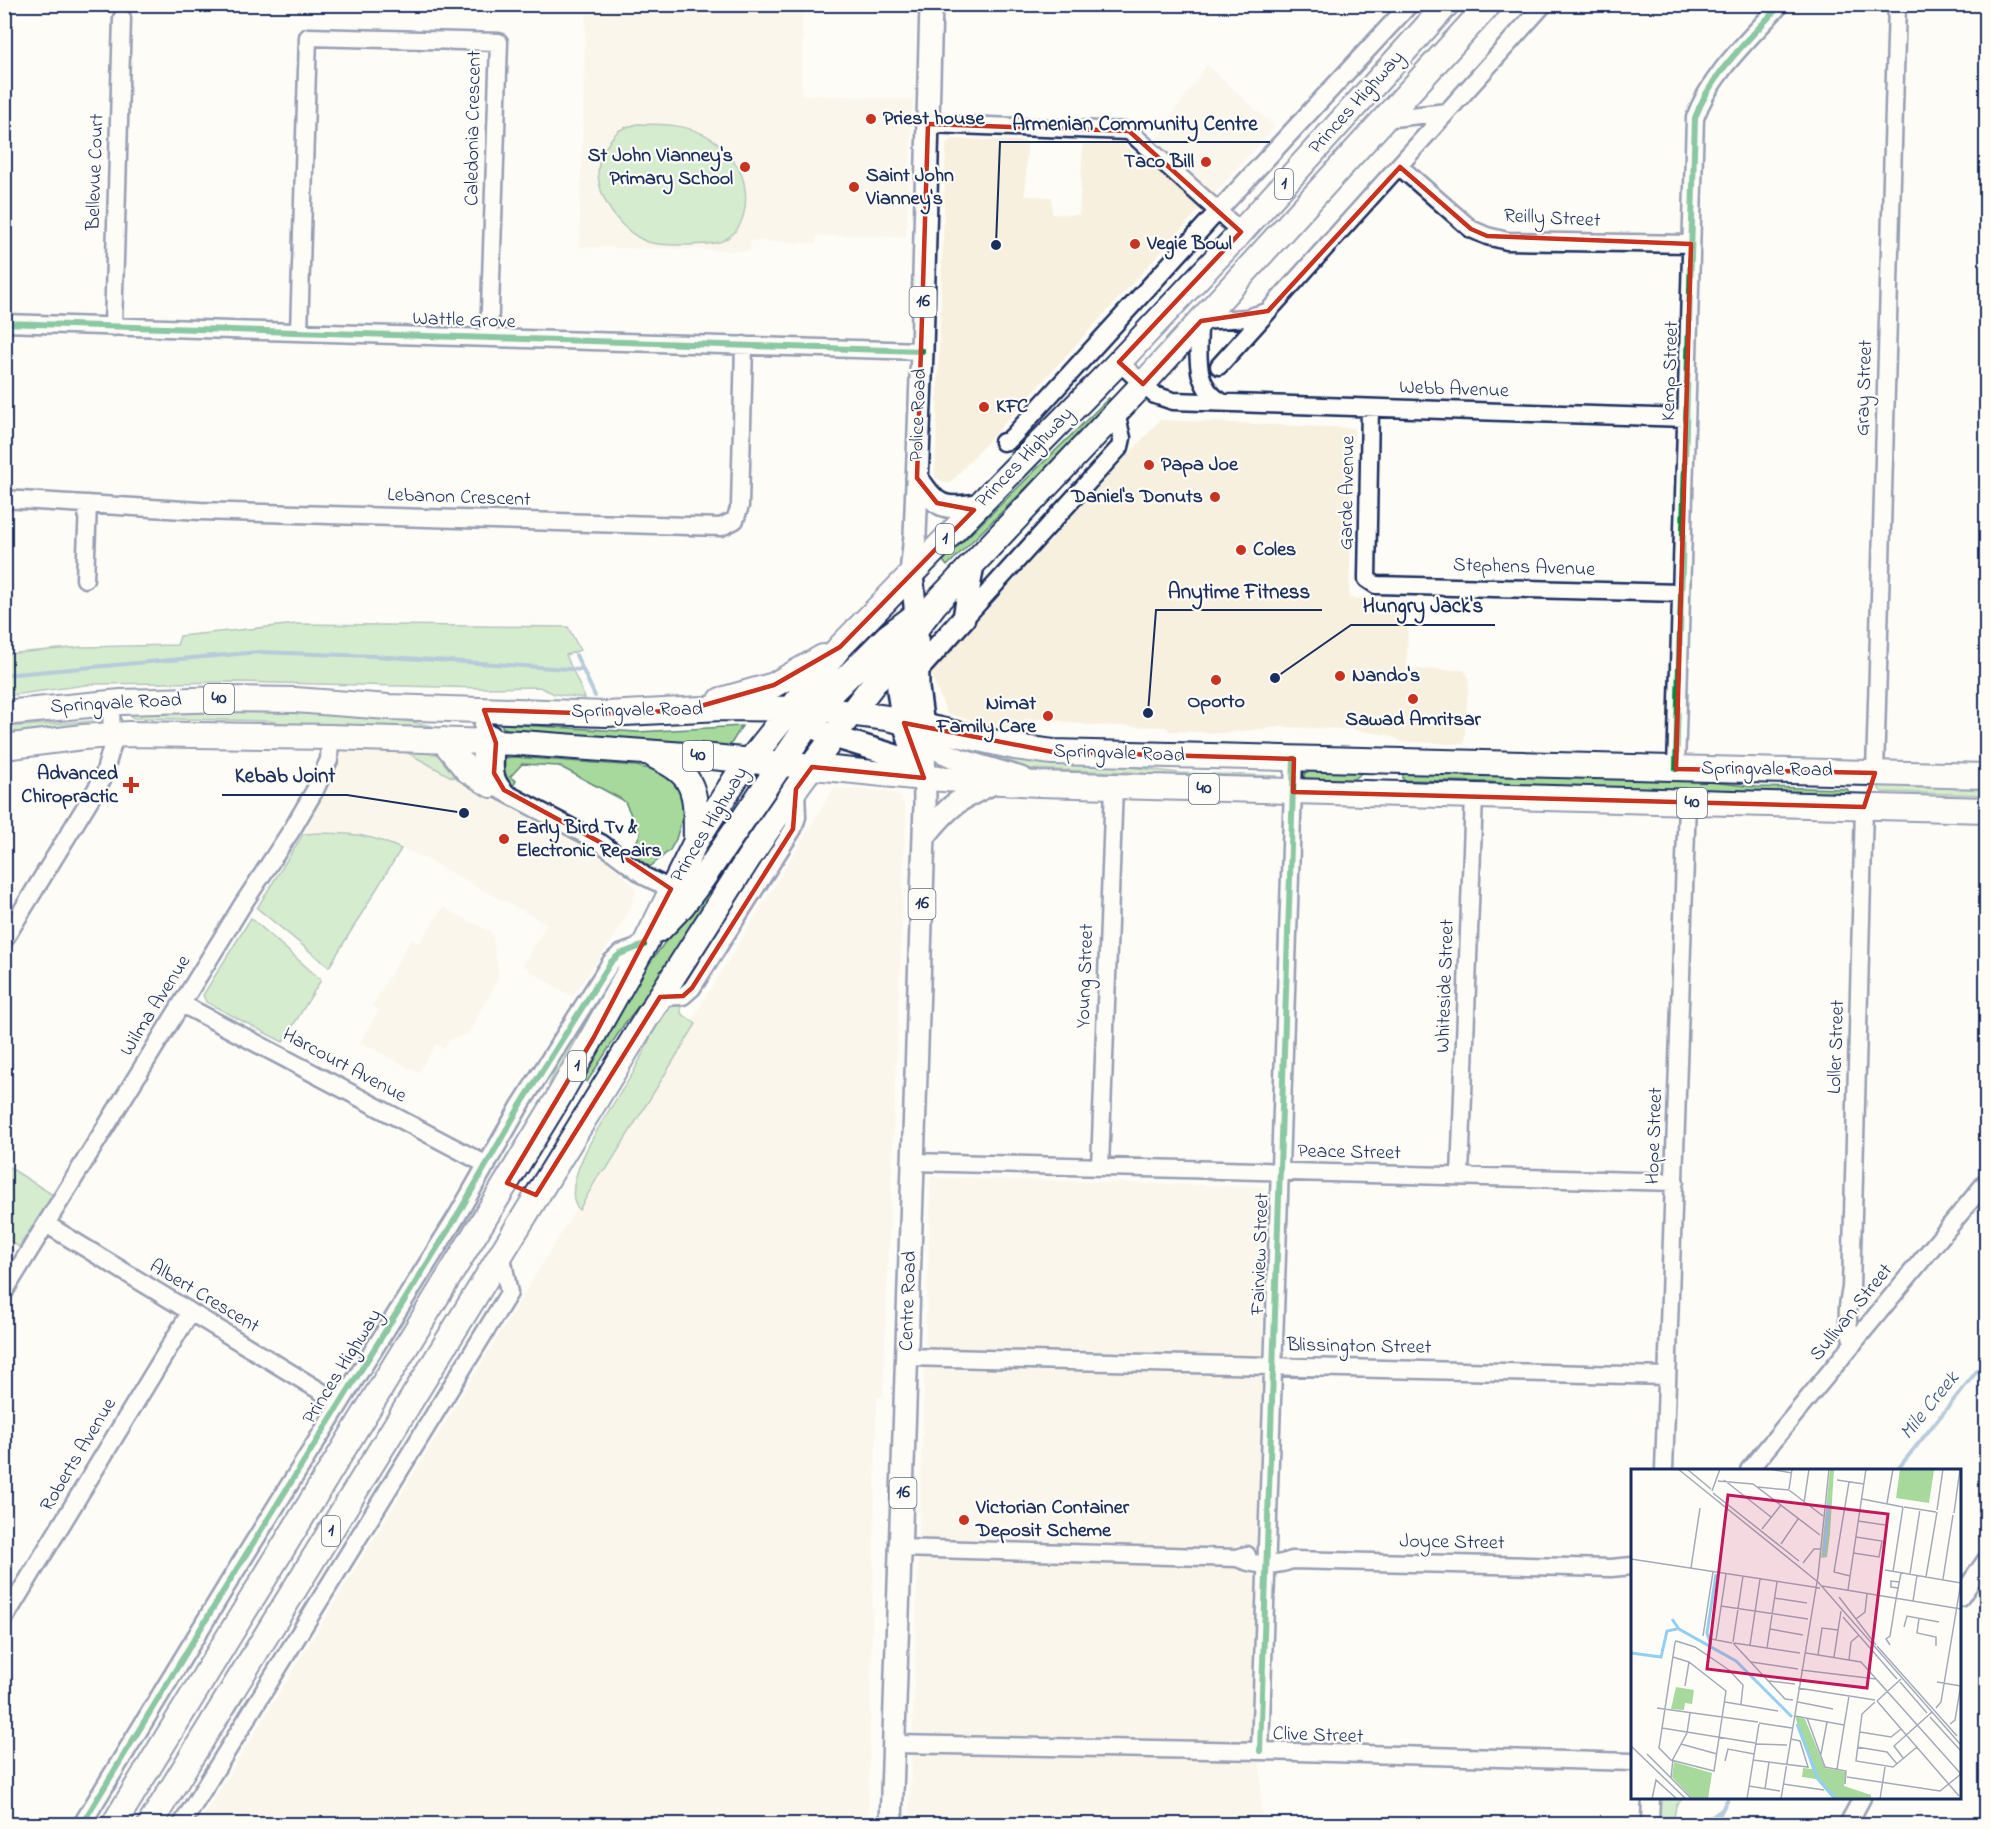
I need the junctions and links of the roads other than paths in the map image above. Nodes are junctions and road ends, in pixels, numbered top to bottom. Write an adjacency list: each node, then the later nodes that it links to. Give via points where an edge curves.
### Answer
1 (931, 4): 11 (main road, Police Road / 16)
2 (1410, 4): 13 (street, Princes Highway)
3 (1447, 4): 14 (highway, Princes Highway / 1)
4 (1489, 4): 10 (highway, Princes Highway / 1)
5 (1544, 4): 9 (street)
6 (1781, 4): 15 (street, Kemp Street, via 1702,98 1695,118)
7 (1897, 4): 65 (street, Gray Street)
8 (122, 18): 19 (street, Bellevue Court)
9 (1447, 112): 10 (street, Princes Highway); 12 (street)
10 (1384, 119): 17 (highway, Princes Highway / 1)
11 (928, 124): 13 (street, via 1124,130); 23 (main road, Police Road / 16)
12 (1400, 167): 15 (street, Reilly Street, via 1472,229 1487,237 1508,241); 16 (street)
13 (1218, 211): 14 (street); 31 (street, Princes Highway, via 1014,435)
14 (1241, 232): 24 (highway, Princes Highway / 1)
15 (1691, 244): 30 (street, Kemp Street)
16 (1268, 311): 17 (street, via 1246,318); 25 (street)
17 (1200, 322): 26 (highway, Princes Highway / 1); 27 (street, via 1201,376)
18 (4, 323): 19 (street, Wattle Grove)
19 (113, 327): 20 (street, Wattle Grove)
20 (299, 332): 21 (street, Wattle Grove); 21 (street, Caledonia Crescent, via 308,37 499,42)
21 (489, 338): 22 (street, Wattle Grove)
22 (744, 345): 23 (street, Wattle Grove); 34 (street, Lebanon Crescent, via 740,506 735,520 721,527)
23 (922, 351): 32 (main road, Police Road / 16)
24 (1119, 362): 26 (street, Webb Avenue); 35 (highway, Princes Highway / 1)
25 (1219, 366)
26 (1143, 384): 27 (street, Webb Avenue, via 1158,397); 29 (highway, Princes Highway / 1)
27 (1222, 402): 28 (street, Webb Avenue)
28 (1370, 408): 30 (street, Webb Avenue); 39 (street, Garde Avenue)
29 (1116, 413): 36 (highway, Princes Highway / 1); 42 (street, via 1122,438 1120,447)
30 (1686, 418): 40 (street, Kemp Street)
31 (1003, 442)
32 (917, 478): 35 (main road, via 939,504); 37 (main road, Police Road / 16)
33 (4, 499): 34 (street, Lebanon Crescent)
34 (88, 504): 38 (street)
35 (980, 505): 37 (highway, Princes Highway / 1)
36 (973, 564): 41 (highway, Princes Highway / 1); 42 (main road)
37 (912, 574): 41 (main road, Police Road / 16); 43 (highway, Princes Highway / 1)
38 (86, 579)
39 (1367, 579): 40 (street, Stephens Avenue, via 1376,585)
40 (1681, 593): 64 (street, Kemp Street)
41 (918, 617): 44 (highway, Princes Highway / 1); 45 (main road, Centre Road / 16); 49 (highway, Princes Highway, via 888,636)
42 (963, 620): 45 (main road)
43 (840, 647): 48 (highway, via 774,685); 49 (highway, Princes Highway / 1)
44 (898, 652): 51 (highway, Princes Highway / 1); 52 (main road, Centre Road / 16, via 897,684)
45 (918, 669): 52 (main road, Centre Road / 16)
46 (111, 703): 47 (highway, Springvale Road / 40, via 256,699); 50 (highway, Springvale Road / 40); 53 (street)
47 (484, 710): 48 (highway, Springvale Road / 40, via 606,714); 57 (street)
48 (687, 710): 49 (highway, Springvale Road / 40)
49 (799, 710): 51 (highway, Springvale Road / 40); 54 (main road); 61 (highway, Princes Highway / 1); 62 (highway, Princes Highway)
50 (4, 713)
51 (851, 713): 52 (highway, Springvale Road / 40); 54 (highway, Princes Highway / 1)
52 (918, 730): 60 (highway, Springvale Road / 40, via 1053,752); 67 (main road, Centre Road / 16); 69 (main road, via 947,755)
53 (112, 735): 55 (highway, Springvale Road / 40); 58 (highway, Springvale Road / 40); 80 (street, via 103,778)
54 (834, 736): 63 (highway, Princes Highway / 1); 67 (main road, via 903,758)
55 (330, 737): 56 (highway, Springvale Road / 40); 82 (street, Wilma Avenue, via 329,760 315,790)
56 (443, 741): 57 (highway, Springvale Road / 40); 71 (highway, via 467,770)
57 (489, 742): 59 (highway, Springvale Road / 40); 71 (street, via 481,771 485,781)
58 (4, 747)
59 (647, 752): 61 (highway, Springvale Road / 40); 78 (highway, via 676,768 691,785)
60 (1294, 759): 64 (highway, Springvale Road / 40); 72 (street, Fairview Street)
61 (749, 760): 62 (highway, Springvale Road / 40); 78 (highway, Princes Highway / 1)
62 (781, 764): 63 (highway, Springvale Road / 40); 81 (highway, Princes Highway, via 698,886)
63 (812, 767): 67 (highway, Springvale Road / 40); 91 (highway, Princes Highway / 1, via 748,859)
64 (1676, 769): 65 (highway, Springvale Road / 40)
65 (1875, 773): 66 (highway, Springvale Road / 40); 75 (highway)
66 (1986, 776)
67 (924, 778): 68 (highway, Springvale Road / 40); 77 (main road, Centre Road / 16)
68 (996, 782): 69 (highway, Springvale Road / 40); 77 (main road, via 955,802)
69 (1040, 784): 70 (highway, Springvale Road / 40)
70 (1114, 786): 72 (highway, Springvale Road / 40); 85 (street, Young Street)
71 (499, 790): 79 (street, via 601,843 646,877)
72 (1293, 792): 73 (highway, Springvale Road / 40); 86 (street, Fairview Street)
73 (1474, 796): 74 (highway, Springvale Road / 40); 87 (street, Whiteside Street)
74 (1687, 802): 75 (highway, Springvale Road / 40); 88 (street, Hope Street)
75 (1864, 807): 76 (highway, Springvale Road / 40); 94 (street, Loller Street)
76 (1986, 810)
77 (924, 837): 83 (main road, Centre Road / 16)
78 (696, 841): 79 (highway, Princes Highway / 1)
79 (671, 890): 81 (highway, Princes Highway / 1)
80 (4, 940)
81 (645, 944): 84 (street, Princes Highway, via 611,962); 90 (highway, Princes Highway / 1)
82 (182, 1004): 84 (street, Harcourt Avenue); 92 (street, Wilma Avenue)
83 (914, 1162): 85 (street, Peace Street); 99 (main road, Centre Road / 16)
84 (486, 1165): 102 (street, Princes Highway)
85 (1101, 1167): 86 (street, Peace Street)
86 (1280, 1172): 87 (street, Peace Street); 100 (street, Fairview Street)
87 (1460, 1176): 88 (street, Peace Street)
88 (1675, 1182): 101 (street, Hope Street)
89 (1986, 1182): 97 (street, Sullivan Street)
90 (507, 1183): 91 (highway); 126 (highway, Princes Highway / 1)
91 (533, 1200): 93 (highway, Princes Highway / 1)
92 (46, 1224): 95 (street, Wilma Avenue); 96 (street, Albert Crescent)
93 (501, 1252): 103 (highway, Princes Highway / 1); 104 (street, via 509,1293)
94 (1851, 1288): 97 (street, Loller Street, via 1854,1301); 98 (street, Loller Street, via 1848,1324)
95 (4, 1293)
96 (190, 1313): 102 (street, Albert Crescent); 116 (street, Roberts Avenue)
97 (1871, 1322): 98 (street, Sullivan Street)
98 (1854, 1343): 106 (street, Sullivan Street)
99 (907, 1357): 100 (street, Blissington Street); 107 (main road, Centre Road / 16)
100 (1273, 1366): 101 (street, Blissington Street); 109 (street, Fairview Street)
101 (1666, 1376): 105 (street, Hope Street)
102 (340, 1404): 125 (street, Princes Highway)
103 (382, 1446): 104 (street); 108 (highway, Princes Highway / 1)
104 (405, 1462): 113 (street)
105 (1664, 1469)
106 (1750, 1469)
107 (901, 1548): 109 (street, Joyce Street, via 1237,1558 1251,1564); 117 (main road, Centre Road / 16)
108 (316, 1554): 113 (street); 120 (highway, Princes Highway / 1)
109 (1267, 1559): 112 (street, Joyce Street, via 1282,1564 1292,1560); 118 (street, Fairview Street)
110 (1986, 1560): 115 (street)
111 (1631, 1566): 112 (street, Joyce Street)
112 (1611, 1568): 114 (street, Joyce Street)
113 (339, 1569): 121 (street)
114 (1631, 1573)
115 (1961, 1595)
116 (4, 1619)
117 (894, 1743): 118 (street, Clive Street); 129 (main road, Centre Road / 16)
118 (1260, 1751): 119 (street, Clive Street)
119 (1631, 1762)
120 (177, 1780): 121 (street); 127 (highway, Princes Highway / 1)
121 (201, 1793): 128 (street)
122 (1651, 1799): 124 (street)
123 (1861, 1799): 130 (street)
124 (1650, 1822)
125 (81, 1824)
126 (114, 1824)
127 (150, 1824)
128 (182, 1824)
129 (891, 1824)
130 (1848, 1824)

